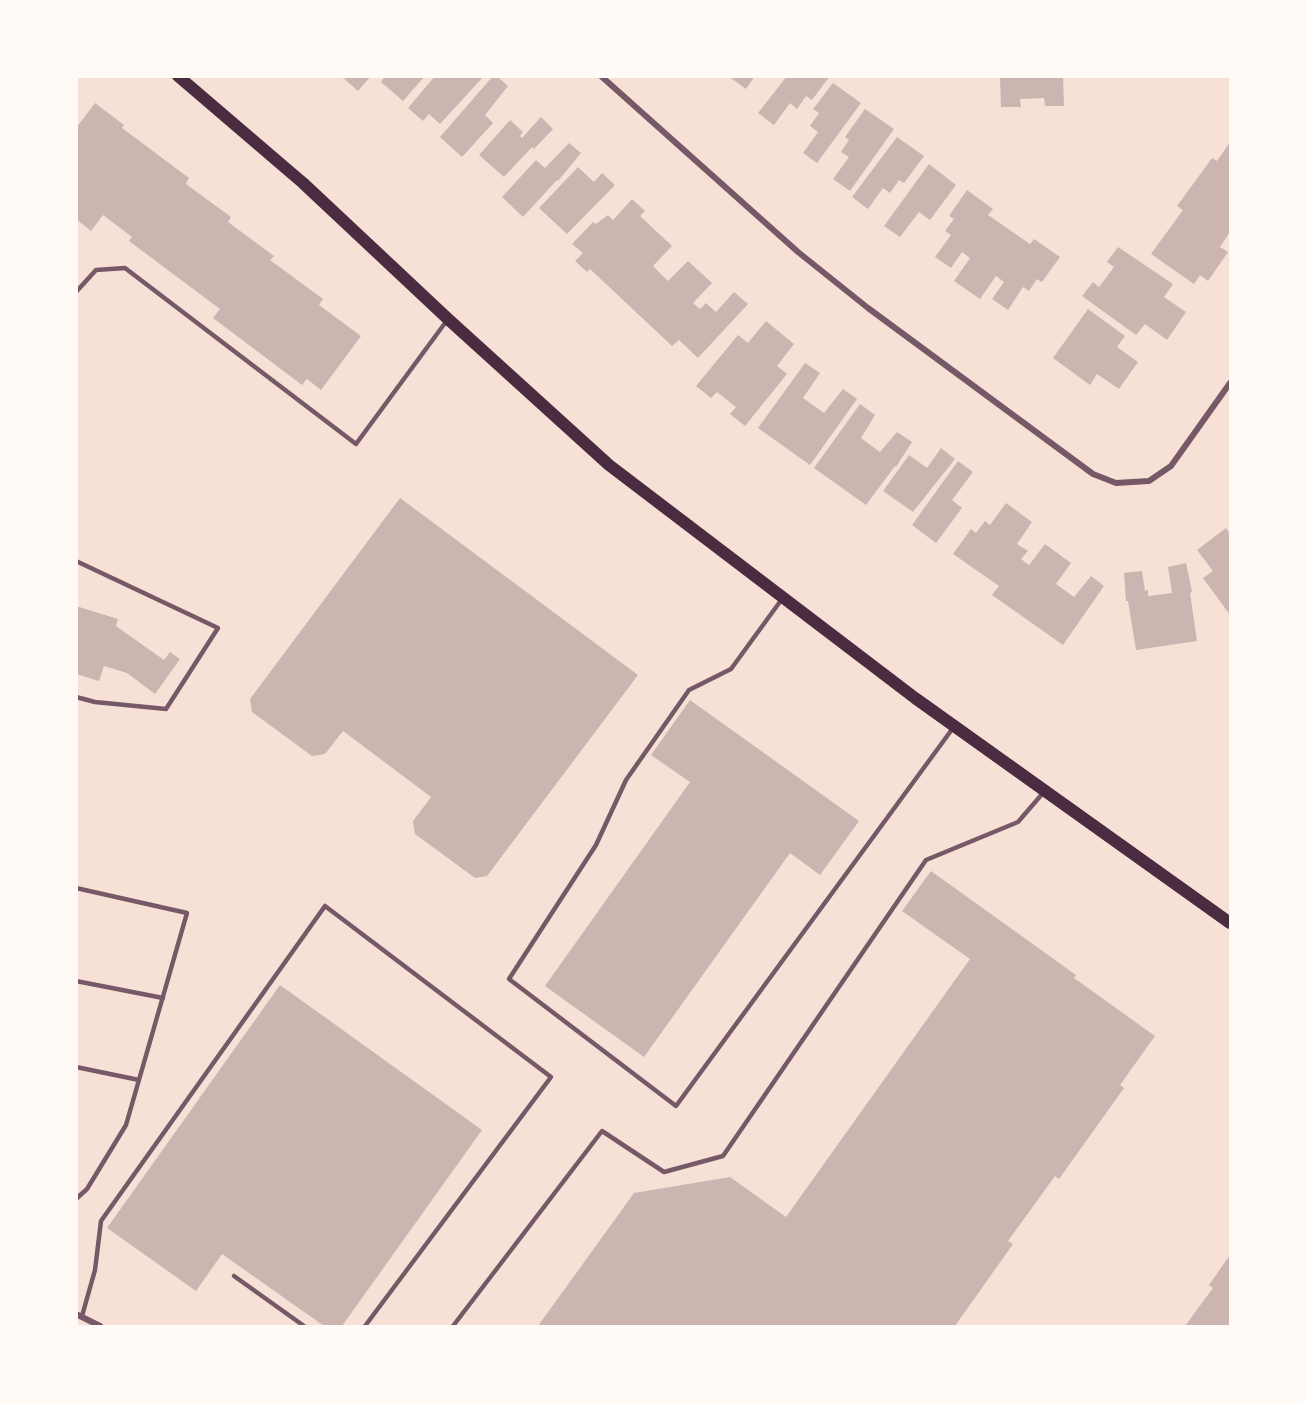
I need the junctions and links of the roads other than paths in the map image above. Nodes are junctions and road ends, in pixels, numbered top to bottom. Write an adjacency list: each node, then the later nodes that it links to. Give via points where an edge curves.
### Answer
1 (178, 76): 4 (main road, via 303,183)
2 (601, 76): 5 (street, via 807,259 1093,474 1116,483 1149,482 1171,466)
3 (76, 292): 4 (lane, via 96,270 125,268 356,444)
4 (448, 319): 7 (main road, via 609,465)
5 (1230, 383)
6 (76, 561): 8 (lane, via 218,628 166,709)
7 (783, 597): 9 (main road); 9 (lane, via 731,669 689,690 626,780 596,845 509,979 676,1106)
8 (76, 697)
9 (954, 726): 10 (main road)
10 (1045, 791): 12 (main road); 23 (lane, via 1018,822 926,860 723,1156 664,1172 602,1131)
11 (76, 888): 14 (lane, via 187,913)
12 (1230, 923)
13 (76, 981): 14 (lane)
14 (163, 998): 16 (lane)
15 (76, 1067): 16 (lane)
16 (139, 1080): 17 (lane, via 126,1125 87,1189)
17 (76, 1199)
18 (234, 1276): 21 (lane)
19 (79, 1315): 20 (street); 22 (lane, via 94,1270 101,1221 325,906 551,1077)
20 (100, 1326)
21 (304, 1326)
22 (364, 1326)
23 (453, 1326)

